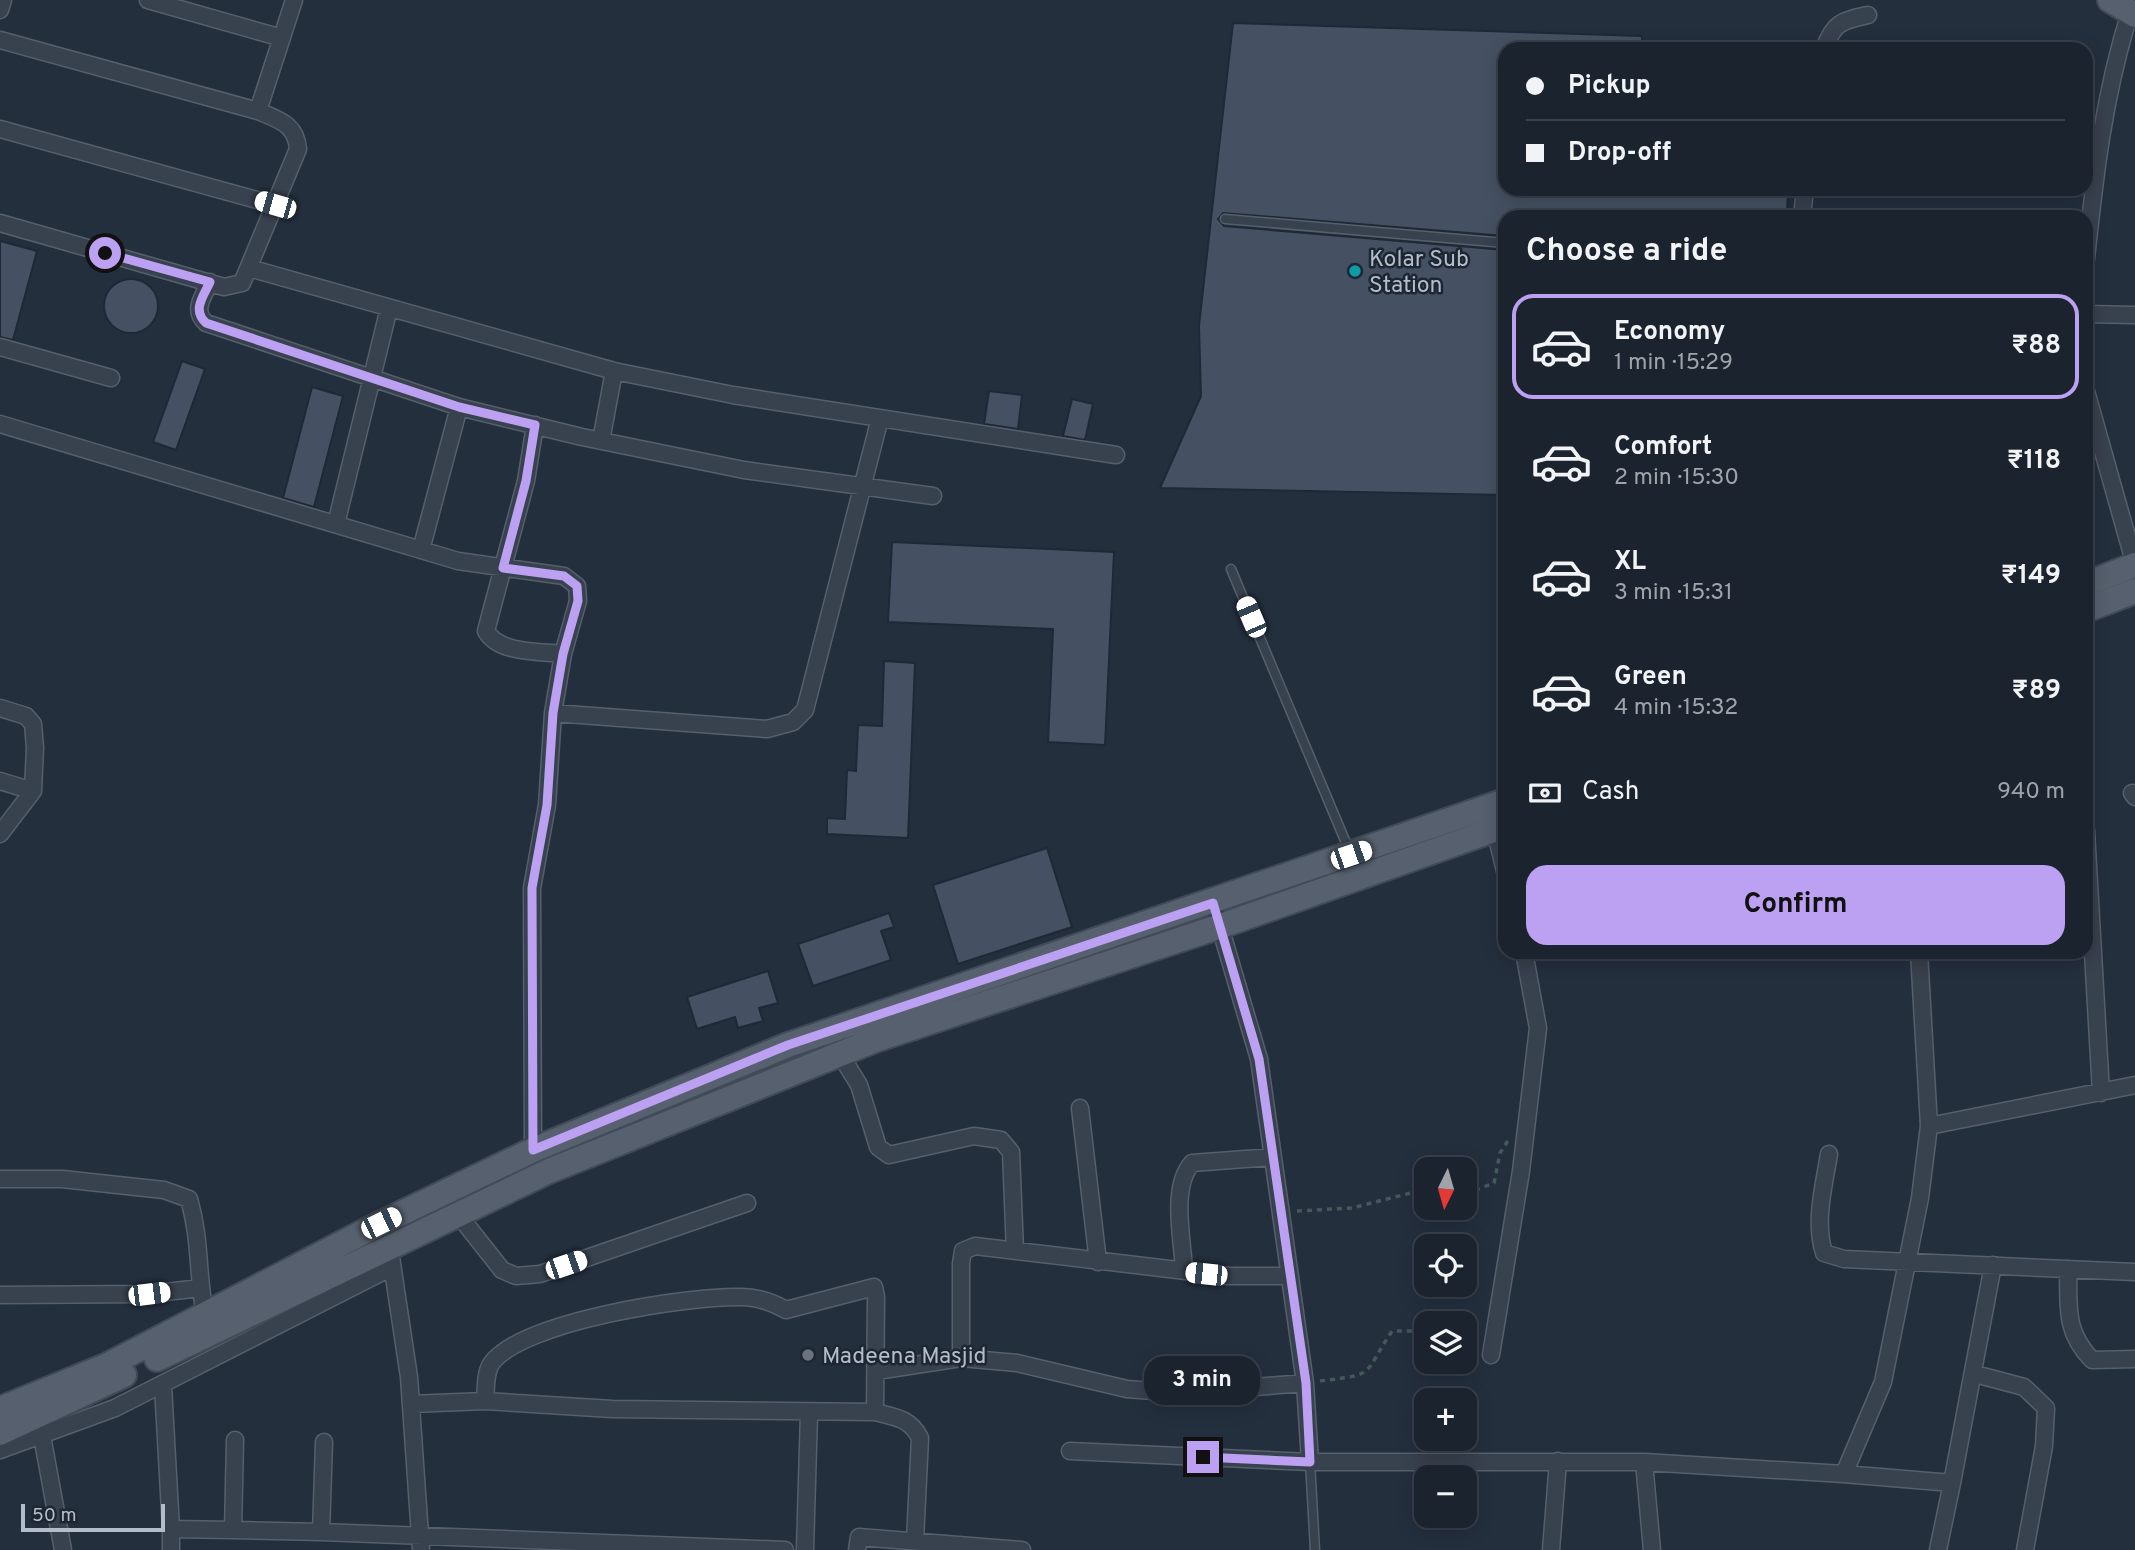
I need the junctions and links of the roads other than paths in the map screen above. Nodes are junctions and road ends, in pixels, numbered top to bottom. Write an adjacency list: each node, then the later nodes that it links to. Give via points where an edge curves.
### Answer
1 (3, 0): 5 (street)
2 (148, 0): 7 (street)
3 (294, 0): 7 (street)
4 (2125, 9): 12 (street)
5 (0, 10)
6 (1868, 15): 9 (street, via 1842,20)
7 (282, 38): 10 (street)
8 (0, 40): 10 (street)
9 (1827, 42)
10 (258, 111): 13 (street, via 286,122 297,136 298,149)
11 (0, 130): 13 (street)
12 (2093, 190)
13 (275, 205): 17 (street)
14 (1225, 219): 16 (lane)
15 (0, 223): 18 (street)
16 (1498, 242)
17 (249, 268): 18 (street, via 242,283 235,286); 19 (street)
18 (210, 282): 24 (street, via 198,308 206,323)
19 (389, 308): 23 (street); 24 (street)
20 (2093, 314): 21 (street)
21 (2135, 315)
22 (0, 347): 25 (street)
23 (614, 371): 28 (street); 31 (street)
24 (371, 376): 26 (street); 35 (street)
25 (111, 378)
26 (459, 407): 30 (street); 36 (street)
27 (2093, 416): 37 (street)
28 (880, 418): 32 (street); 33 (street)
29 (0, 424): 35 (street)
30 (535, 425): 31 (street); 38 (street)
31 (601, 441): 33 (street, via 744,470)
32 (1116, 455)
33 (864, 487): 34 (street); 45 (street, via 805,710 793,722 767,729)
34 (933, 496)
35 (336, 524): 36 (street)
36 (421, 550): 38 (street)
37 (2135, 565): 40 (main road)
38 (503, 568): 43 (street, via 564,576 577,586 578,601); 43 (street, via 486,631 492,642)
39 (1231, 569): 50 (lane)
40 (2093, 581)
41 (2135, 591): 42 (main road)
42 (2093, 607)
43 (563, 654): 45 (street)
44 (0, 708): 47 (street, via 26,716 33,724)
45 (553, 713): 60 (street, via 547,805 532,888)
46 (0, 781): 47 (street)
47 (33, 791): 49 (street)
48 (1498, 816): 50 (main road); 51 (main road)
49 (0, 834)
50 (1351, 855): 51 (main road)
51 (1215, 915): 55 (main road); 60 (main road, via 788,1045); 62 (street, via 1259,1059)
52 (2093, 953): 57 (street)
53 (1525, 959): 78 (street, via 1538,1028)
54 (1919, 959): 59 (street)
55 (840, 1054): 65 (main road, via 549,1171); 67 (street, via 859,1085 878,1147 889,1155 974,1136 1001,1140 1011,1152)
56 (2135, 1085): 57 (street)
57 (2101, 1093): 59 (street)
58 (1080, 1108): 69 (street)
59 (1929, 1126): 68 (street)
60 (533, 1150): 66 (main road)
61 (1829, 1154): 68 (street, via 1819,1237 1824,1253 1844,1259)
62 (1273, 1157): 72 (street, via 1192,1163 1186,1170 1181,1192); 74 (street)
63 (0, 1179): 75 (street, via 62,1179 164,1190 189,1199 199,1234)
64 (747, 1203): 65 (street, via 540,1273 516,1276 502,1270)
65 (457, 1213): 66 (main road)
66 (387, 1245): 77 (main road); 84 (street); 86 (street); 90 (main road)
67 (1015, 1251): 69 (street); 79 (street, via 975,1246 963,1251)
68 (1907, 1261): 70 (street); 99 (street, via 1883,1381)
69 (1098, 1262): 72 (street)
70 (1993, 1265): 71 (street); 82 (street)
71 (2068, 1269): 73 (street); 80 (street, via 2069,1323 2077,1344 2092,1360)
72 (1184, 1271): 74 (street)
73 (2135, 1272)
74 (1290, 1276): 83 (street)
75 (200, 1288): 76 (street, via 149,1294); 77 (street)
76 (0, 1295)
77 (205, 1315): 87 (main road, via 108,1365)
78 (1490, 1355)
79 (961, 1358): 81 (street); 83 (street, via 1017,1363 1127,1390 1190,1393)
80 (2135, 1359)
81 (876, 1371): 85 (street, via 874,1287 786,1310 770,1301 741,1297 578,1319 506,1349 489,1366); 88 (street)
82 (1975, 1374): 100 (street); 117 (street, via 2024,1387 2046,1408 2044,1447)
83 (1306, 1383): 97 (street)
84 (163, 1386): 91 (street); 101 (street)
85 (485, 1401): 86 (street); 89 (street)
86 (411, 1404): 105 (street)
87 (0, 1409)
88 (875, 1412): 89 (street); 104 (street, via 914,1424 920,1438)
89 (809, 1413): 110 (street)
90 (0, 1433)
91 (42, 1436): 94 (street); 107 (street)
92 (235, 1440): 102 (street)
93 (324, 1442): 103 (street)
94 (0, 1450)
95 (1070, 1451): 97 (street)
96 (1558, 1461): 97 (street); 98 (street); 114 (street)
97 (1310, 1462): 113 (lane)
98 (1644, 1462): 99 (street); 115 (street)
99 (1844, 1474): 100 (street)
100 (1952, 1483): 116 (street)
101 (170, 1529): 102 (street); 108 (street)
102 (233, 1530): 103 (street)
103 (321, 1532): 105 (street)
104 (924, 1543): 111 (street, via 859,1537); 112 (street)
105 (421, 1544): 106 (street)
106 (711, 1547): 109 (street)
107 (63, 1550)
108 (171, 1550)
109 (785, 1550)
110 (805, 1550)
111 (857, 1550)
112 (1018, 1550)
113 (1315, 1550)
114 (1551, 1550)
115 (1652, 1550)
116 (1938, 1550)
117 (2025, 1550)

